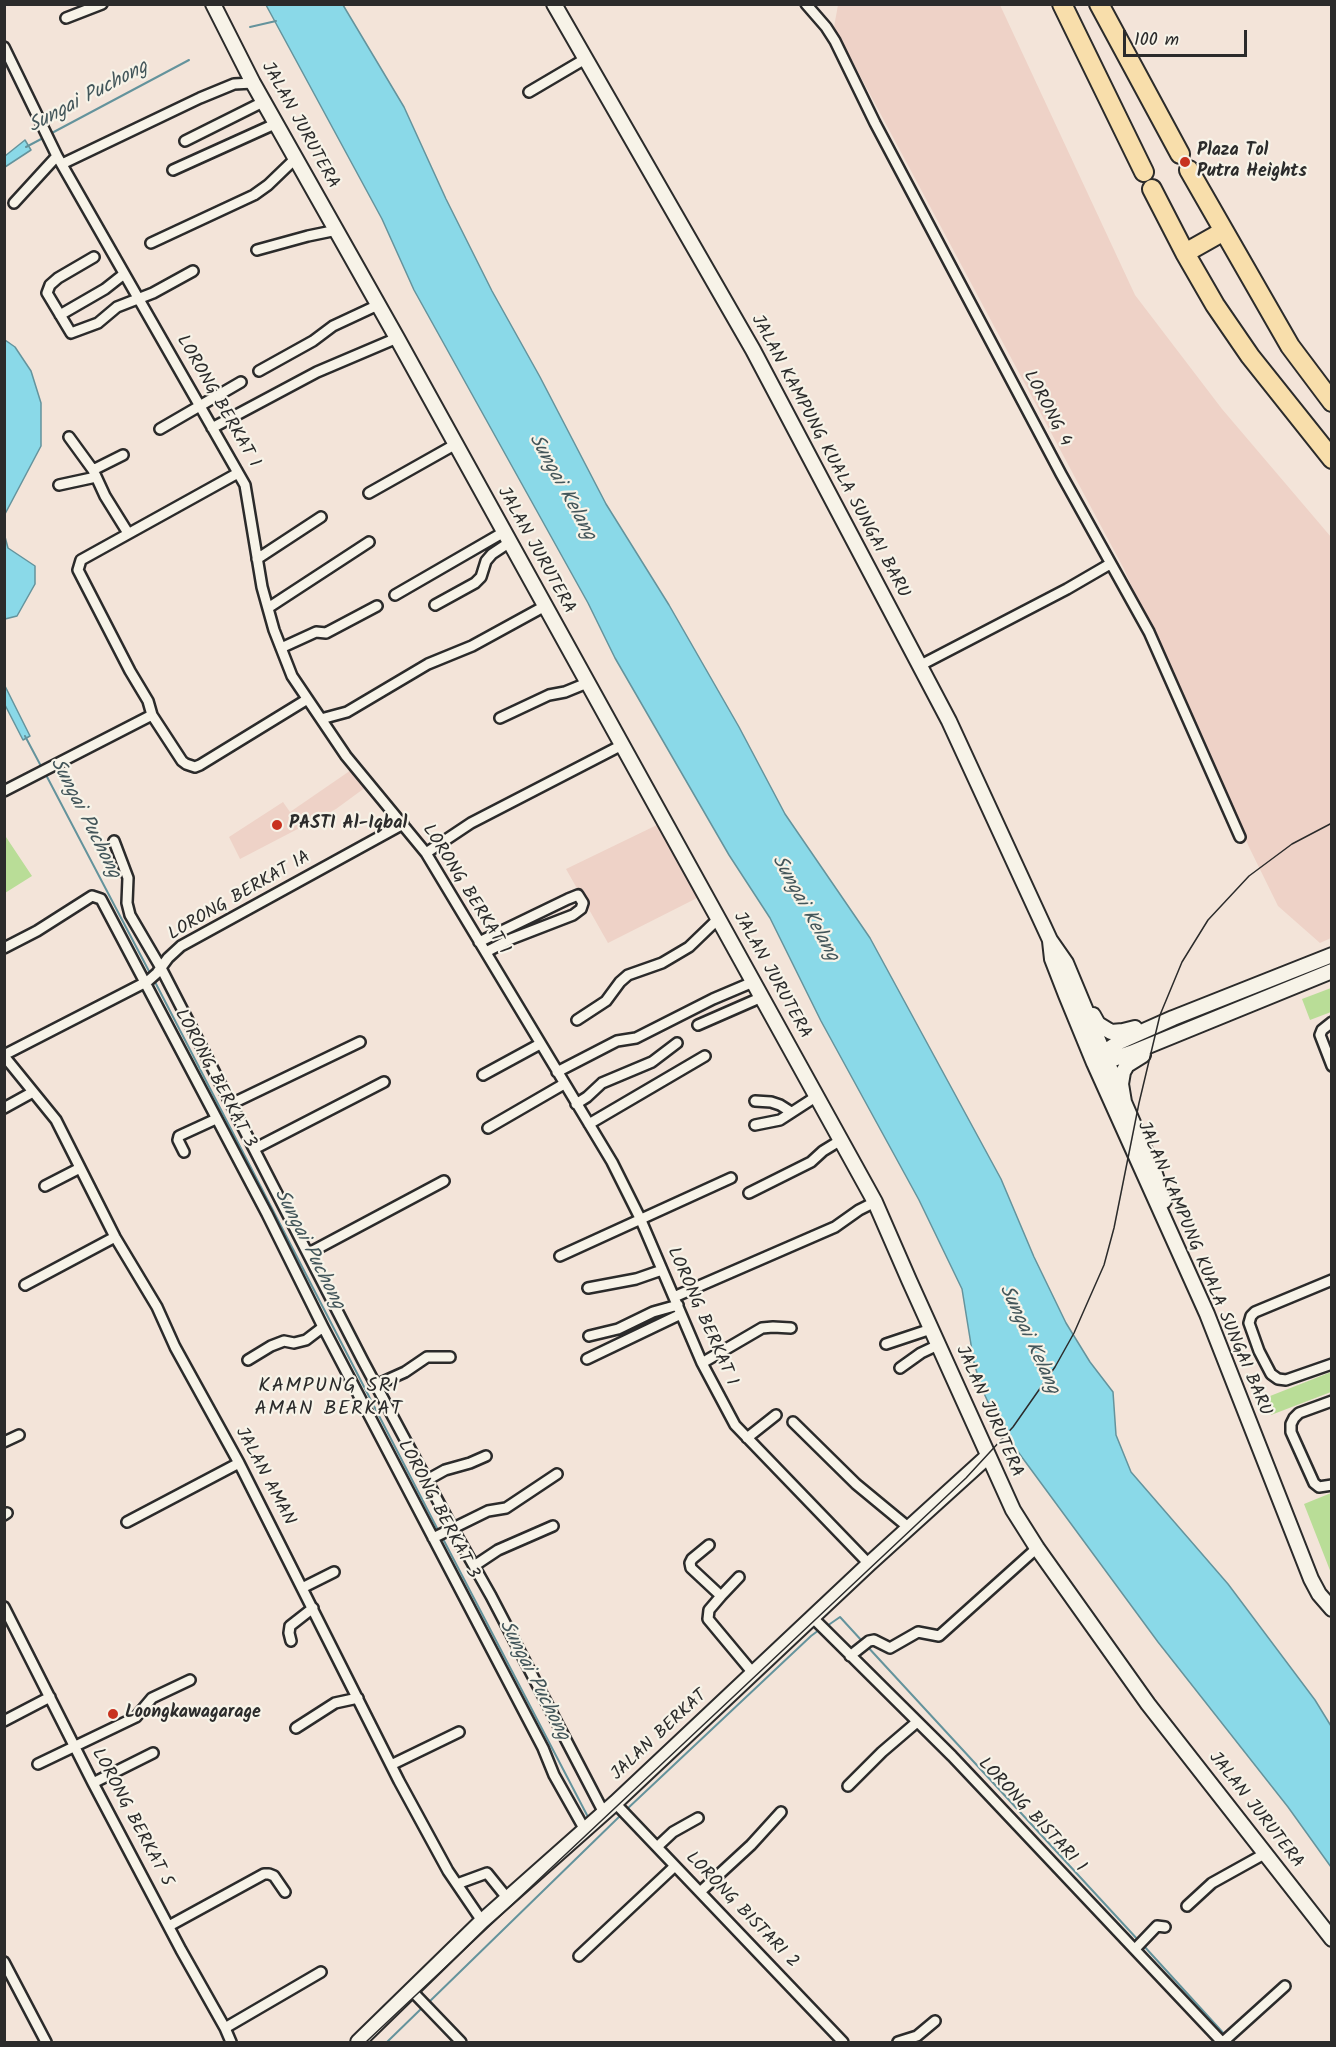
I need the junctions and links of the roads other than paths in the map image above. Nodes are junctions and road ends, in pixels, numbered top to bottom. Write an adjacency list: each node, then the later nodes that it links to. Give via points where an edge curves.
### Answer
1 (102, 4): 7 (street)
2 (213, 4): 10 (street, JALAN JURUTERA)
3 (554, 4): 9 (street, JALAN KAMPUNG KUALA SUNGAI BARU)
4 (806, 4): 50 (street, LORONG 4, via 835,41)
5 (1062, 4): 23 (highway)
6 (1099, 4): 20 (highway)
7 (66, 18)
8 (4, 47): 16 (street, LORONG BERKAT 1)
9 (585, 59): 11 (street); 57 (street, JALAN KAMPUNG KUALA SUNGAI BARU, via 753,350)
10 (253, 83): 12 (street, JALAN JURUTERA); 16 (street, via 234,84)
11 (529, 92)
12 (264, 101): 13 (street, JALAN JURUTERA); 14 (street)
13 (277, 123): 15 (street, JALAN JURUTERA); 17 (street)
14 (185, 141)
15 (296, 158): 19 (street, JALAN JURUTERA); 21 (street, via 254,195)
16 (59, 160): 18 (street); 26 (street, LORONG BERKAT 1)
17 (173, 170)
18 (14, 203)
19 (337, 230): 22 (street); 28 (street, JALAN JURUTERA)
20 (1224, 231): 23 (highway); 33 (highway, via 1290,346)
21 (150, 243)
22 (257, 250)
23 (1185, 253): 40 (highway, via 1250,356)
24 (94, 257): 29 (street, via 50,285 47,293)
25 (193, 271): 27 (street)
26 (124, 274): 27 (street, LORONG BERKAT 1); 29 (street)
27 (138, 299): 29 (street, via 117,307 98,323 71,333); 34 (street, LORONG BERKAT 1)
28 (378, 305): 30 (street, JALAN JURUTERA); 31 (street, via 333,326)
29 (60, 315)
30 (397, 338): 35 (street, via 317,372); 38 (street, JALAN JURUTERA)
31 (259, 371)
32 (241, 382): 34 (street)
33 (1332, 402)
34 (200, 405): 35 (street, LORONG BERKAT 1); 36 (street)
35 (212, 428): 42 (street, LORONG BERKAT 1)
36 (160, 429)
37 (69, 437): 41 (street)
38 (456, 444): 44 (street); 47 (street, JALAN JURUTERA)
39 (123, 455): 41 (street)
40 (1332, 459)
41 (94, 473): 43 (street); 46 (street)
42 (238, 473): 46 (street); 49 (street, LORONG BERKAT 1, via 245,485)
43 (59, 485)
44 (369, 493)
45 (321, 517): 49 (street)
46 (128, 533): 60 (street, via 81,560 78,570)
47 (507, 537): 51 (street); 52 (street, via 486,561 475,583); 54 (street, JALAN JURUTERA)
48 (369, 542): 55 (street)
49 (257, 559): 55 (street, LORONG BERKAT 1)
50 (1110, 564): 57 (street); 66 (street, LORONG 4, via 1149,632)
51 (395, 595)
52 (435, 605)
53 (377, 606): 56 (street, via 326,633 316,632)
54 (545, 606): 58 (street, JALAN JURUTERA); 62 (street, via 472,646 428,664 347,712)
55 (268, 608): 56 (street, LORONG BERKAT 1)
56 (281, 648): 59 (street, LORONG BERKAT 1)
57 (919, 666): 70 (street, JALAN KAMPUNG KUALA SUNGAI BARU, via 959,742)
58 (587, 683): 61 (street, via 549,695); 63 (street, JALAN JURUTERA)
59 (306, 700): 60 (street, via 195,767 182,761); 62 (street, LORONG BERKAT 1)
60 (152, 715): 64 (street)
61 (500, 718)
62 (321, 719): 65 (street, LORONG BERKAT 1, via 346,756)
63 (622, 745): 68 (street, via 471,824); 69 (street, JALAN JURUTERA)
64 (4, 791)
65 (403, 824): 68 (street, LORONG BERKAT 1); 78 (street, LORONG BERKAT 1A, via 181,946)
66 (1240, 837)
67 (114, 841): 78 (street, via 128,878 130,915)
68 (426, 853): 71 (street, LORONG BERKAT 1)
69 (718, 919): 82 (street, JALAN JURUTERA); 85 (street, via 689,947 662,963 628,975 606,1001)
70 (1050, 940): 76 (street, JALAN KAMPUNG KUALA SUNGAI BARU); 81 (street, JALAN KAMPUNG KUALA SUNGAI BARU)
71 (479, 942): 74 (street, LORONG BERKAT 1); 74 (street, via 578,895 584,903 573,915)
72 (1332, 945): 77 (street)
73 (4, 948): 80 (street, LORONG BERKAT 3, via 96,896)
74 (486, 952): 91 (street, LORONG BERKAT 1)
75 (1332, 955): 77 (street)
76 (1066, 963): 84 (street, via 1104,1029 1123,1031); 94 (street, JALAN KAMPUNG KUALA SUNGAI BARU)
77 (1311, 963): 84 (street)
78 (159, 971): 80 (street, LORONG BERKAT 1A); 104 (street)
79 (1332, 971): 88 (street)
80 (146, 981): 92 (street, LORONG BERKAT 1A); 108 (street, LORONG BERKAT 3)
81 (1060, 981): 94 (street, via 1090,1040); 113 (street, JALAN KAMPUNG KUALA SUNGAI BARU)
82 (753, 982): 83 (street, JALAN JURUTERA); 96 (street, via 636,1038 617,1041)
83 (762, 998): 87 (street); 101 (street, JALAN JURUTERA)
84 (1173, 1018): 94 (street, via 1119,1042)
85 (577, 1020)
86 (1332, 1022): 95 (street, via 1320,1035)
87 (698, 1025)
88 (1184, 1032): 94 (street, via 1113,1059); 103 (street, via 1127,1065 1121,1084)
89 (360, 1042): 104 (street)
90 (677, 1043): 105 (street, via 652,1062 602,1083)
91 (540, 1044): 96 (street, LORONG BERKAT 1); 97 (street)
92 (4, 1055): 100 (street, JALAN AMAN)
93 (705, 1056): 109 (street)
94 (1104, 1057): 103 (street, JALAN KAMPUNG KUALA SUNGAI BARU); 113 (street, via 1106,1078)
95 (1332, 1066)
96 (557, 1072): 99 (street, LORONG BERKAT 1)
97 (483, 1075)
98 (384, 1082): 114 (street)
99 (564, 1084): 105 (street, LORONG BERKAT 1); 111 (street)
100 (33, 1092): 106 (street); 116 (street, JALAN AMAN, via 57,1120)
101 (817, 1096): 107 (street); 112 (street, JALAN JURUTERA)
102 (755, 1101): 107 (street, via 771,1102)
103 (1124, 1102): 126 (street, JALAN KAMPUNG KUALA SUNGAI BARU, via 1154,1171)
104 (231, 1104): 114 (street)
105 (576, 1104): 109 (street, LORONG BERKAT 1)
106 (4, 1108)
107 (791, 1112): 110 (street, via 774,1122)
108 (216, 1119): 115 (street, via 178,1137); 123 (street, LORONG BERKAT 3)
109 (589, 1124): 124 (street, LORONG BERKAT 1)
110 (755, 1125)
111 (488, 1128)
112 (841, 1140): 120 (street, via 811,1162); 121 (street, JALAN JURUTERA)
113 (1128, 1140): 126 (street, JALAN KAMPUNG KUALA SUNGAI BARU)
114 (254, 1149): 122 (street)
115 (184, 1152)
116 (80, 1168): 119 (street); 125 (street, JALAN AMAN)
117 (731, 1178): 124 (street)
118 (444, 1181): 127 (street)
119 (45, 1186)
120 (749, 1193)
121 (875, 1202): 134 (street, via 835,1227); 137 (street, JALAN JURUTERA)
122 (284, 1205): 123 (street); 127 (street)
123 (267, 1214): 128 (street, LORONG BERKAT 3)
124 (640, 1218): 129 (street); 130 (street, LORONG BERKAT 1)
125 (115, 1237): 132 (street); 158 (street, JALAN AMAN, via 157,1307)
126 (1176, 1244): 177 (street, JALAN KAMPUNG KUALA SUNGAI BARU, via 1311,1579)
127 (307, 1250): 128 (street); 144 (street)
128 (288, 1255): 135 (street, LORONG BERKAT 3)
129 (560, 1256)
130 (662, 1270): 133 (street); 134 (street, LORONG BERKAT 1)
131 (1332, 1280): 146 (street, via 1255,1312 1250,1323 1259,1351 1278,1379 1286,1380)
132 (25, 1285)
133 (588, 1288)
134 (678, 1306): 138 (street); 142 (street); 145 (street, LORONG BERKAT 1)
135 (323, 1327): 143 (street, via 306,1340 284,1341); 148 (street, LORONG BERKAT 3)
136 (791, 1328): 145 (street, via 762,1328)
137 (931, 1329): 139 (street); 140 (street, JALAN JURUTERA)
138 (590, 1336)
139 (886, 1344)
140 (938, 1345): 147 (street); 157 (street, JALAN JURUTERA)
141 (450, 1357): 149 (street, via 427,1357)
142 (587, 1359)
143 (248, 1360)
144 (363, 1361): 148 (street); 149 (street)
145 (702, 1363): 154 (street, LORONG BERKAT 1, via 735,1425)
146 (1332, 1364)
147 (900, 1368)
148 (345, 1369): 166 (street, LORONG BERKAT 3)
149 (376, 1385): 160 (street)
150 (1332, 1401): 161 (street, via 1299,1413 1291,1424 1314,1483 1319,1487)
151 (776, 1415): 154 (street)
152 (793, 1422): 164 (street, via 856,1484)
153 (19, 1435): 155 (street)
154 (747, 1438): 169 (street, LORONG BERKAT 1)
155 (4, 1442)
156 (486, 1456): 160 (street)
157 (988, 1456): 164 (street, JALAN BERKAT); 168 (street, JALAN JURUTERA, via 1013,1510)
158 (239, 1463): 162 (street); 173 (street, JALAN AMAN)
159 (557, 1474): 165 (street, via 512,1504)
160 (427, 1480): 165 (street)
161 (1332, 1485)
162 (127, 1522)
163 (553, 1526): 170 (street, via 498,1550)
164 (908, 1527): 169 (street, JALAN BERKAT)
165 (451, 1529): 166 (street); 170 (street)
166 (435, 1537): 199 (street, LORONG BERKAT 3)
167 (709, 1545): 174 (street, via 692,1559 691,1568)
168 (1037, 1548): 180 (street, via 939,1636 918,1632 890,1648 868,1641); 201 (street, JALAN JURUTERA, via 1148,1704)
169 (869, 1564): 178 (street, JALAN BERKAT)
170 (474, 1566): 197 (street)
171 (334, 1572): 173 (street)
172 (739, 1577): 174 (street)
173 (302, 1587): 176 (street, JALAN AMAN)
174 (721, 1596): 181 (street, via 709,1610 708,1619)
175 (4, 1606): 183 (street, LORONG BERKAT 5)
176 (313, 1608): 179 (street, via 290,1626); 184 (street, JALAN AMAN)
177 (1332, 1609)
178 (815, 1620): 180 (street, LORONG BISTARI 1); 181 (street, JALAN BERKAT)
179 (291, 1641)
180 (850, 1656): 186 (street, LORONG BISTARI 1)
181 (753, 1673): 195 (street, JALAN BERKAT)
182 (190, 1680): 189 (street, via 152,1698 136,1718)
183 (50, 1697): 185 (street); 189 (street, LORONG BERKAT 5)
184 (358, 1698): 187 (street, via 335,1703); 192 (street, JALAN AMAN)
185 (4, 1721)
186 (917, 1722): 194 (street); 212 (street, LORONG BISTARI 1)
187 (297, 1728)
188 (459, 1732): 192 (street)
189 (74, 1745): 191 (street); 193 (street, LORONG BERKAT 5)
190 (153, 1753): 193 (street)
191 (38, 1764)
192 (391, 1765): 203 (street, JALAN AMAN)
193 (93, 1783): 209 (street, LORONG BERKAT 5)
194 (848, 1786)
195 (618, 1805): 197 (street, JALAN BERKAT); 200 (street, LORONG BISTARI 2)
196 (781, 1812): 205 (street)
197 (604, 1813): 199 (street, JALAN BERKAT)
198 (698, 1818): 200 (street, via 673,1832)
199 (585, 1830): 206 (street, JALAN BERKAT)
200 (657, 1847): 202 (street, LORONG BISTARI 2)
201 (1266, 1853): 207 (street, via 1212,1882); 211 (street, JALAN JURUTERA)
202 (675, 1866): 205 (street, LORONG BISTARI 2); 213 (street)
203 (457, 1884): 206 (street, via 487,1873); 208 (street, JALAN AMAN)
204 (285, 1892): 209 (street, via 274,1876 264,1874)
205 (700, 1892): 225 (street, LORONG BISTARI 2)
206 (508, 1899): 208 (street, JALAN BERKAT)
207 (1187, 1906)
208 (482, 1922): 217 (street, JALAN BERKAT)
209 (169, 1926): 219 (street, LORONG BERKAT 5)
210 (1166, 1927): 212 (street, via 1157,1926)
211 (1332, 1940)
212 (1137, 1947): 220 (street, LORONG BISTARI 1)
213 (579, 1956)
214 (4, 1962): 221 (street)
215 (321, 1972): 219 (street)
216 (1285, 1986): 220 (street)
217 (411, 1990): 223 (street, JALAN BERKAT); 224 (street)
218 (935, 2021): 226 (street, via 917,2036)
219 (225, 2028): 222 (street, LORONG BERKAT 5)
220 (1226, 2040)
221 (46, 2043)
222 (231, 2043)
223 (358, 2043)
224 (461, 2043)
225 (843, 2043)
226 (898, 2043)

